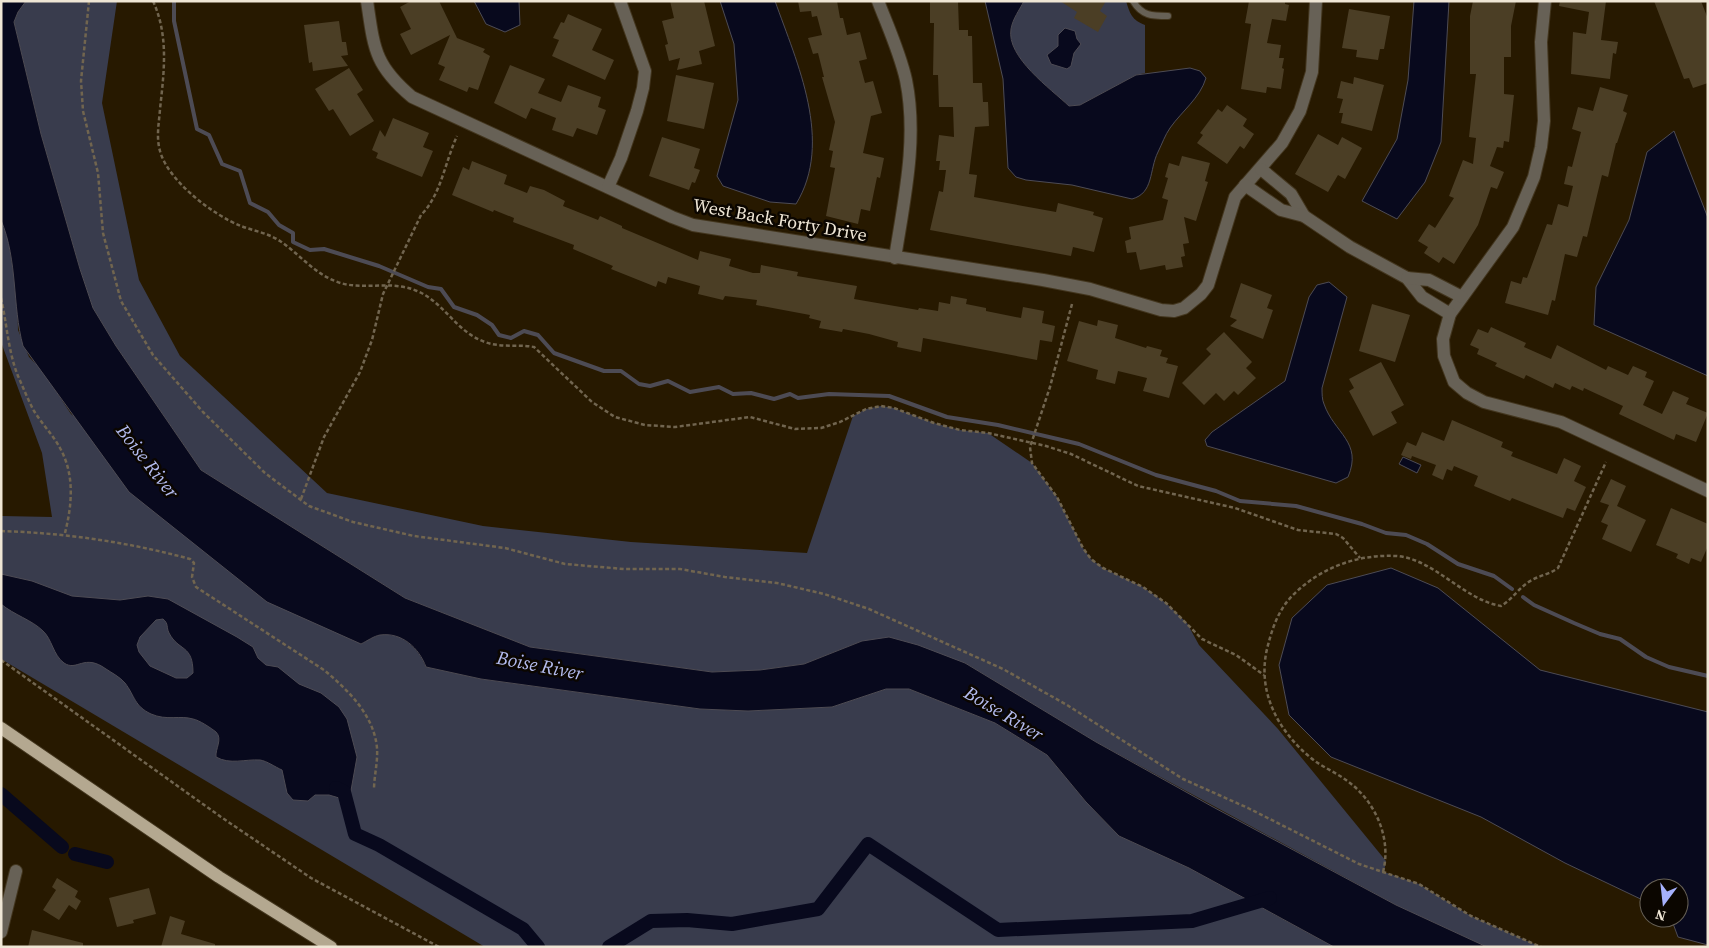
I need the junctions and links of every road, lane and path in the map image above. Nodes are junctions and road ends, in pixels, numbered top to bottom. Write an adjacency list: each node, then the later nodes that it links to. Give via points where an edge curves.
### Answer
1 (89, 1): 25 (path, via 81,81 83,111 98,173 103,233 121,301 153,354 203,412 265,473)
2 (153, 1): 17 (path, via 164,36 165,66 158,133 160,150 175,177 221,216 279,240 334,281 350,285)
3 (367, 1): 13 (street, West Back Forty Drive, via 378,59 393,80 412,96)
4 (620, 1): 13 (street, via 645,71 637,112)
5 (878, 1): 15 (street, via 906,80 910,113 911,146)
6 (1134, 1): 9 (lane, via 1145,15)
7 (1316, 1): 11 (street, via 1312,72 1300,111 1282,143)
8 (1545, 1): 18 (street, via 1540,42 1544,121 1534,177 1513,227)
9 (1168, 16)
10 (457, 136): 17 (path, via 437,194 421,215)
11 (1260, 168): 12 (street); 14 (street, via 1291,194)
12 (1245, 185): 14 (street, via 1281,210); 15 (street, West Back Forty Drive, via 1235,197 1208,285 1184,308 1174,311 1043,280)
13 (608, 187): 15 (street, West Back Forty Drive, via 694,225)
14 (1304, 216): 16 (street, via 1350,247)
15 (895, 258)
16 (1407, 278): 18 (street, via 1429,280); 21 (street, via 1422,297)
17 (388, 285): 22 (path, via 431,297 455,323 486,342 534,347 592,402 615,417 645,425 675,427 750,417 795,430 821,428 881,406 960,430 988,432); 25 (path, via 360,372 324,437)
18 (1462, 297): 21 (street)
19 (1, 298): 27 (path, via 11,355 18,375 34,410 60,448 69,469 72,490)
20 (1072, 304): 22 (path)
21 (1450, 314): 24 (street, via 1443,339 1444,356 1454,382 1467,393 1484,402 1561,422)
22 (1031, 442): 28 (path, via 1071,454 1138,486 1235,508 1298,530 1336,534); 30 (path, via 1032,463 1057,497 1091,559 1143,588 1166,604 1202,639 1236,655)
23 (1606, 462): 28 (path, via 1558,568 1533,579 1501,606 1481,599 1414,561 1398,556)
24 (1708, 491)
25 (301, 500): 34 (path, via 353,522 414,536 505,548 565,564 680,569 778,583 869,609 1003,669 1184,779 1359,864)
26 (1, 531): 27 (path)
27 (65, 534): 32 (path, via 154,549 190,559 194,563 192,577 196,587 338,682 363,709 374,730 377,750)
28 (1360, 558): 30 (path, via 1316,576 1289,599 1278,614 1271,633)
29 (1, 660): 37 (path, via 311,878)
30 (1264, 675): 34 (path, via 1268,700 1277,719 1298,747 1312,760 1347,780 1371,805 1381,825 1386,846)
31 (1, 728): 36 (main road, via 276,915)
32 (374, 790)
33 (16, 871): 35 (street)
34 (1383, 872): 38 (path, via 1419,884 1471,916)
35 (1, 932)
36 (331, 947)
37 (439, 947)
38 (1541, 947)

